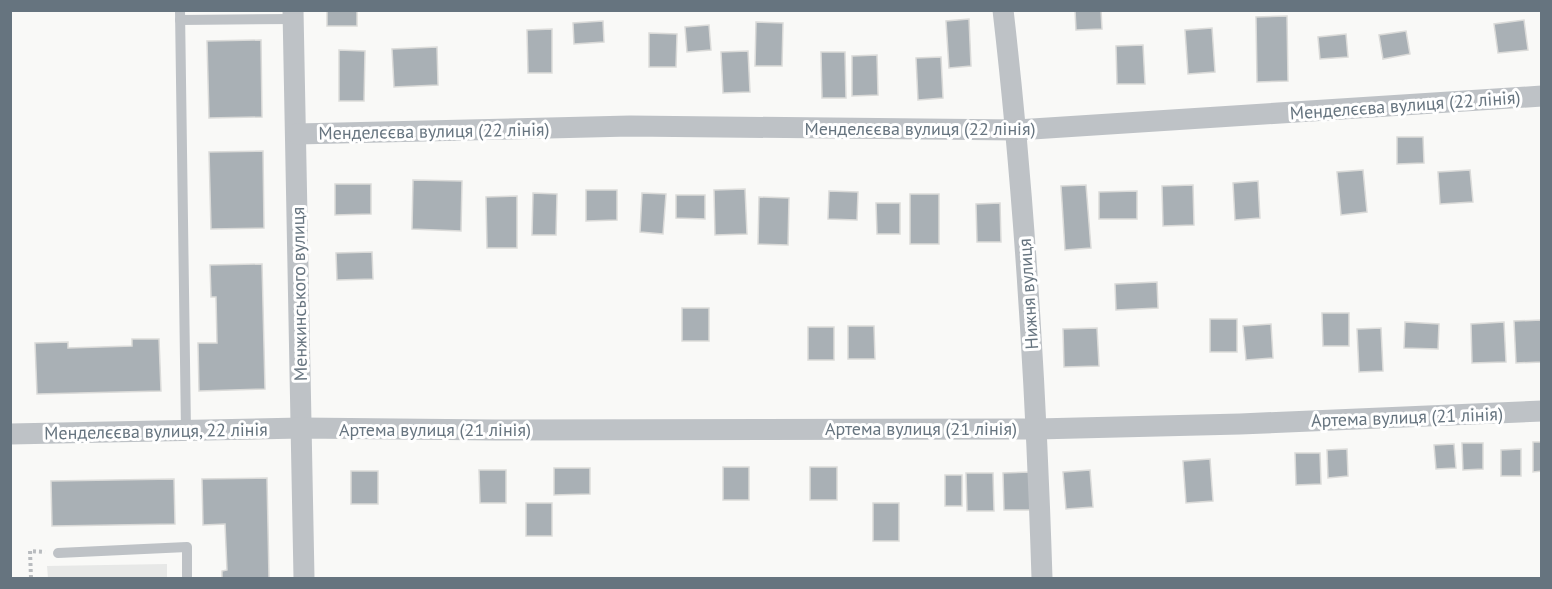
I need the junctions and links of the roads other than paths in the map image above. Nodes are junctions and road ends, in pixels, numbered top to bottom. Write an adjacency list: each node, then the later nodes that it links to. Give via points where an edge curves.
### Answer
1 (1003, 10): 5 (street, Нижня вулиця)
2 (180, 15): 3 (lane); 10 (lane)
3 (293, 15): 6 (street, Менжинського вулиця)
4 (1542, 96): 5 (street, Менделєєва вулиця (22 лiнiя))
5 (1017, 130): 6 (street, Менделєєва вулиця (22 лiнiя), via 630,126); 9 (street, Нижня вулиця)
6 (297, 134): 8 (street, Менжинського вулиця)
7 (1542, 411): 9 (street, Артема вулиця (21 лiнiя))
8 (301, 428): 9 (street, Артема вулиця (21 лiнiя)); 10 (street, Менделєєва вулиця, 22 лінія); 14 (street, Менжинського вулиця)
9 (1037, 429): 15 (street, Нижня вулиця)
10 (186, 430): 11 (street, Менделєєва вулиця, 22 лінія)
11 (10, 434)
12 (58, 553): 13 (lane, via 187,547)
13 (187, 579)
14 (304, 579)
15 (1042, 579)

